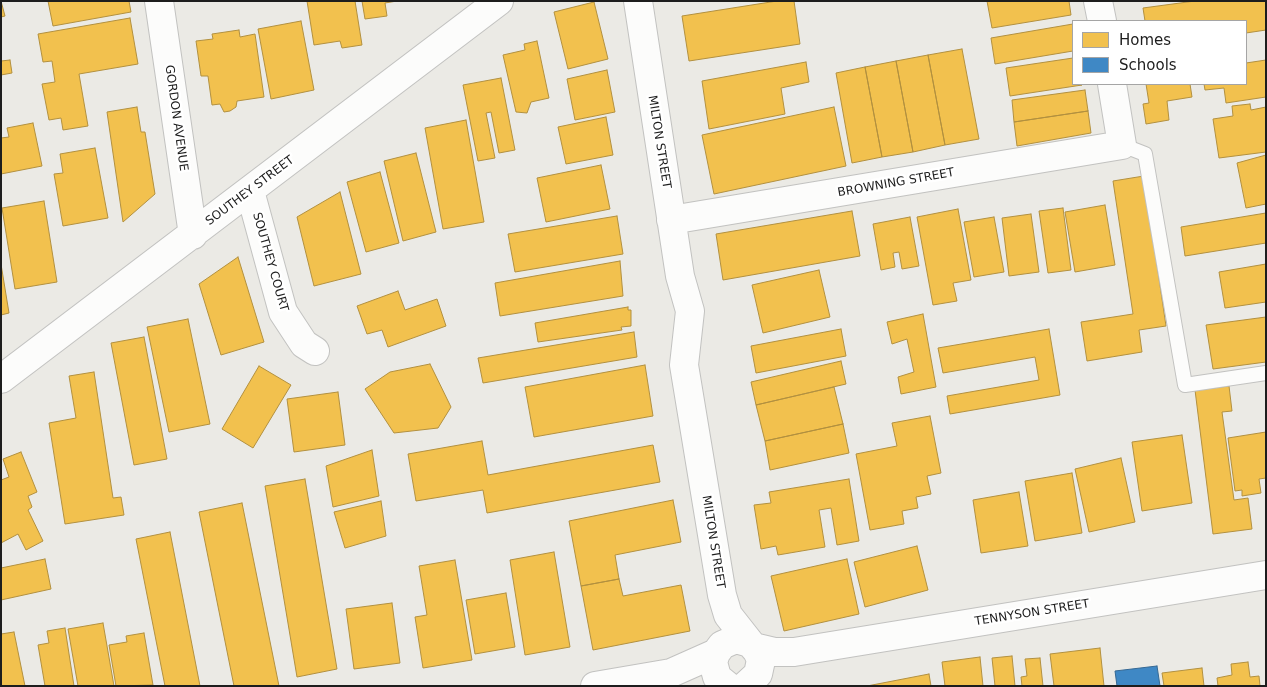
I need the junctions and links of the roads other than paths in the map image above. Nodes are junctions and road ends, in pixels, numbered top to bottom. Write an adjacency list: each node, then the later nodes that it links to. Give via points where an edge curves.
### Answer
1 (159, 1): 10 (street, GORDON AVENUE)
2 (499, 1): 8 (street, SOUTHEY STREET)
3 (1098, 1): 5 (street)
4 (637, 4): 9 (street, MILTON STREET)
5 (1102, 20)
6 (1112, 85): 7 (street)
7 (1122, 145): 9 (street, BROWNING STREET); 12 (lane, via 1145,154 1185,384)
8 (250, 191): 10 (street, SOUTHEY STREET); 11 (street, SOUTHEY COURT, via 283,312 304,344)
9 (671, 220): 15 (street, MILTON STREET, via 690,314 684,348 685,371)
10 (192, 235): 13 (street, SOUTHEY STREET)
11 (315, 351)
12 (1266, 373)
13 (1, 379)
14 (1266, 575): 18 (street, TENNYSON STREET, via 799,651)
15 (722, 595): 16 (street, MILTON STREET); 18 (street, MILTON STREET, via 732,622)
16 (717, 650): 17 (street); 18 (street, MILTON STREET, via 713,667); 18 (street, via 731,640 741,640)
17 (670, 673): 18 (street); 19 (street)
18 (742, 674)
19 (595, 686)

